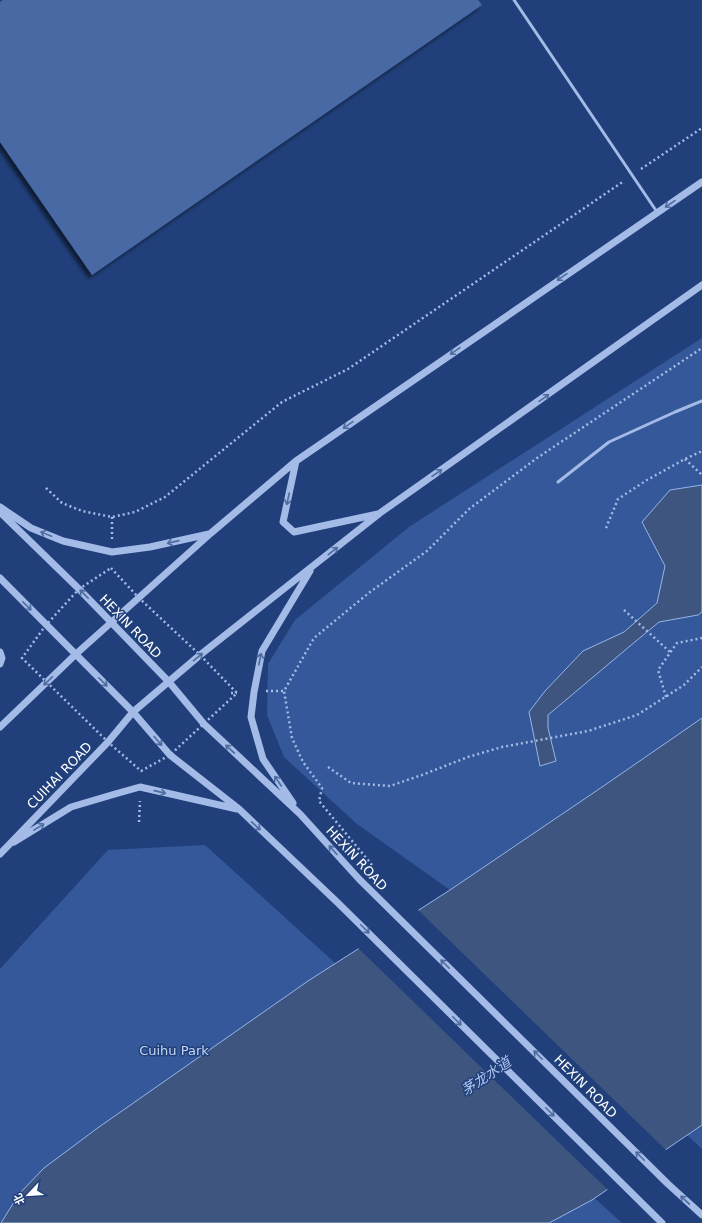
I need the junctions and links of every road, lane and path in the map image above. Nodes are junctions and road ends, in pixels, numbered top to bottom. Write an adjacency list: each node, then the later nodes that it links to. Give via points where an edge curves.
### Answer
1 (514, 0): 3 (lane)
2 (702, 128): 3 (path)
3 (633, 175): 5 (lane); 14 (path, via 348,369 282,402 165,497 135,512 112,517 82,511 62,503)
4 (702, 182): 5 (street, one-way to 5)
5 (657, 212): 11 (street, one-way to 11)
6 (702, 285): 17 (street, CUIHAI ROAD, one-way to 6)
7 (702, 348): 47 (path, via 537,458 469,509 427,550 314,638 284,691 292,738 304,762 322,788 319,801)
8 (702, 402): 13 (lane, via 609,442)
9 (702, 451): 10 (path)
10 (685, 459): 12 (path); 18 (path, via 618,499)
11 (296, 460): 17 (street, one-way to 17, via 283,522 294,532); 19 (street)
12 (702, 475)
13 (558, 482)
14 (46, 488)
15 (0, 507): 19 (street, one-way to 15, via 150,548 112,552 63,541 31,528)
16 (0, 512): 22 (street, HEXIN ROAD)
17 (380, 513): 20 (street, CUIHAI ROAD, one-way to 17)
18 (606, 528)
19 (211, 533): 23 (street)
20 (313, 567): 31 (street, CUIHAI ROAD); 44 (street, one-way to 20, via 263,759 251,717 262,651)
21 (0, 578): 26 (street, one-way to 26)
22 (79, 590): 23 (path, via 111,568); 25 (street, HEXIN ROAD, one-way to 22); 26 (path)
23 (139, 598): 25 (street); 31 (path)
24 (624, 610): 29 (path)
25 (111, 622): 30 (street); 34 (street, HEXIN ROAD)
26 (46, 625): 30 (street); 35 (path, via 22,658)
27 (702, 638): 29 (path, via 677,643)
28 (0, 652): 32 (street)
29 (670, 652): 36 (path, via 658,670)
30 (76, 654): 35 (street, one-way to 35); 37 (street, one-way to 37)
31 (200, 654): 34 (street, CUIHAI ROAD, one-way to 31); 38 (path, via 237,693)
32 (0, 664)
33 (702, 667): 36 (path, via 684,685)
34 (168, 682): 37 (street, CUIHAI ROAD); 38 (street, HEXIN ROAD)
35 (47, 683): 39 (street); 40 (path)
36 (666, 697): 42 (path, via 637,715 588,731 489,750 390,786 351,783)
37 (133, 712): 40 (street, CUIHAI ROAD); 41 (street, one-way to 41)
38 (204, 724): 41 (path); 44 (street, HEXIN ROAD, one-way to 38)
39 (0, 727)
40 (108, 742): 41 (path, via 141,771); 45 (street, CUIHAI ROAD)
41 (170, 755): 43 (street)
42 (328, 767)
43 (239, 810): 45 (street, one-way to 43, via 71,807 140,787); 49 (street, one-way to 49, via 337,902)
44 (300, 814): 48 (street, HEXIN ROAD, one-way to 44, via 359,879)
45 (6, 848): 46 (street, CUIHAI ROAD)
46 (0, 854)
47 (372, 865)
48 (702, 1215)
49 (662, 1223)

